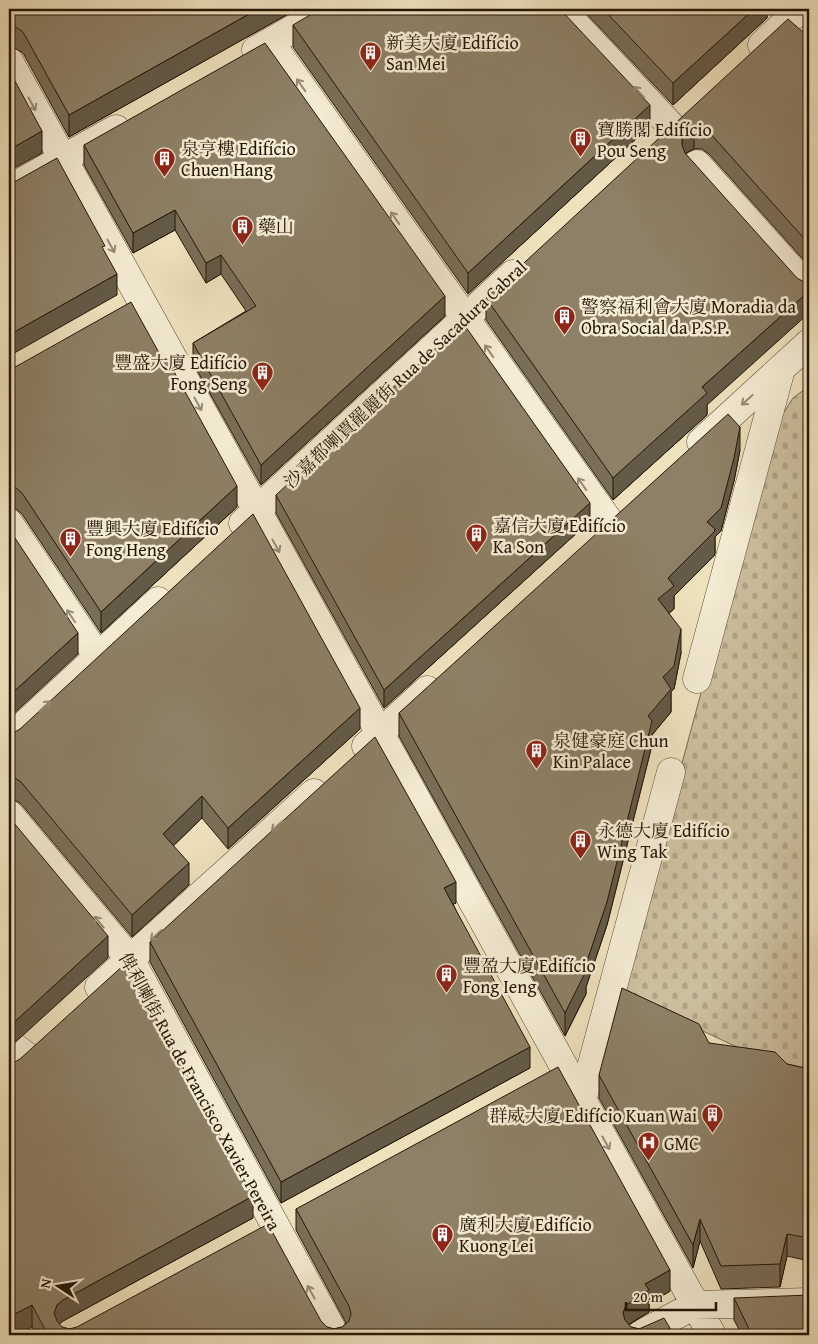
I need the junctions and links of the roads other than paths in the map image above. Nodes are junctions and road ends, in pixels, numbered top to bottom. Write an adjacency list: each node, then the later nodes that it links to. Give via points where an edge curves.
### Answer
1 (328, 9): 5 (street)
2 (561, 9): 11 (street, one-way to 2)
3 (790, 12): 4 (street); 8 (street)
4 (809, 40)
5 (270, 42): 7 (street); 20 (street, one-way to 5)
6 (9, 61): 13 (street, one-way to 13)
7 (236, 61)
8 (742, 63)
9 (693, 108): 11 (street)
10 (140, 115): 13 (street)
11 (672, 127): 12 (street)
12 (652, 146)
13 (63, 159): 15 (street); 18 (street, one-way to 18)
14 (697, 164): 17 (street)
15 (9, 189)
16 (530, 258): 20 (street, 沙嘉都喇賈罷麗街 Rua de Sacadura Cabral)
17 (809, 289)
18 (140, 300): 19 (street); 25 (street, one-way to 25)
19 (116, 314)
20 (466, 318): 24 (street, one-way to 20, via 602,531); 25 (street, 沙嘉都喇賈罷麗街 Rua de Sacadura Cabral)
21 (809, 344): 22 (street)
22 (781, 369): 23 (street, one-way to 23); 31 (street)
23 (685, 456)
24 (633, 504)
25 (257, 511): 27 (street, 沙嘉都喇賈罷麗街 Rua de Sacadura Cabral); 32 (street, one-way to 32)
26 (9, 523): 29 (street, one-way to 26)
27 (228, 537)
28 (177, 584): 29 (street)
29 (98, 657): 33 (street, one-way to 29)
30 (445, 674): 32 (street)
31 (697, 679)
32 (380, 733): 36 (street, one-way to 36); 40 (street, via 555,1072)
33 (9, 739)
34 (671, 772): 40 (street)
35 (9, 814): 36 (street, 俾利喇街 Rua de Francisco Xavier Pereira, one-way to 35)
36 (130, 959): 37 (street); 42 (street, 俾利喇街 Rua de Francisco Xavier Pereira)
37 (81, 1004)
38 (46, 1036): 39 (street)
39 (14, 1055)
40 (582, 1100): 45 (street, one-way to 45)
41 (300, 1210): 42 (street)
42 (274, 1224): 43 (street); 46 (street, 俾利喇街 Rua de Francisco Xavier Pereira, one-way to 42)
43 (249, 1238)
44 (809, 1302): 45 (street)
45 (696, 1305): 47 (street); 48 (street)
46 (334, 1335)
47 (639, 1335)
48 (712, 1335)

